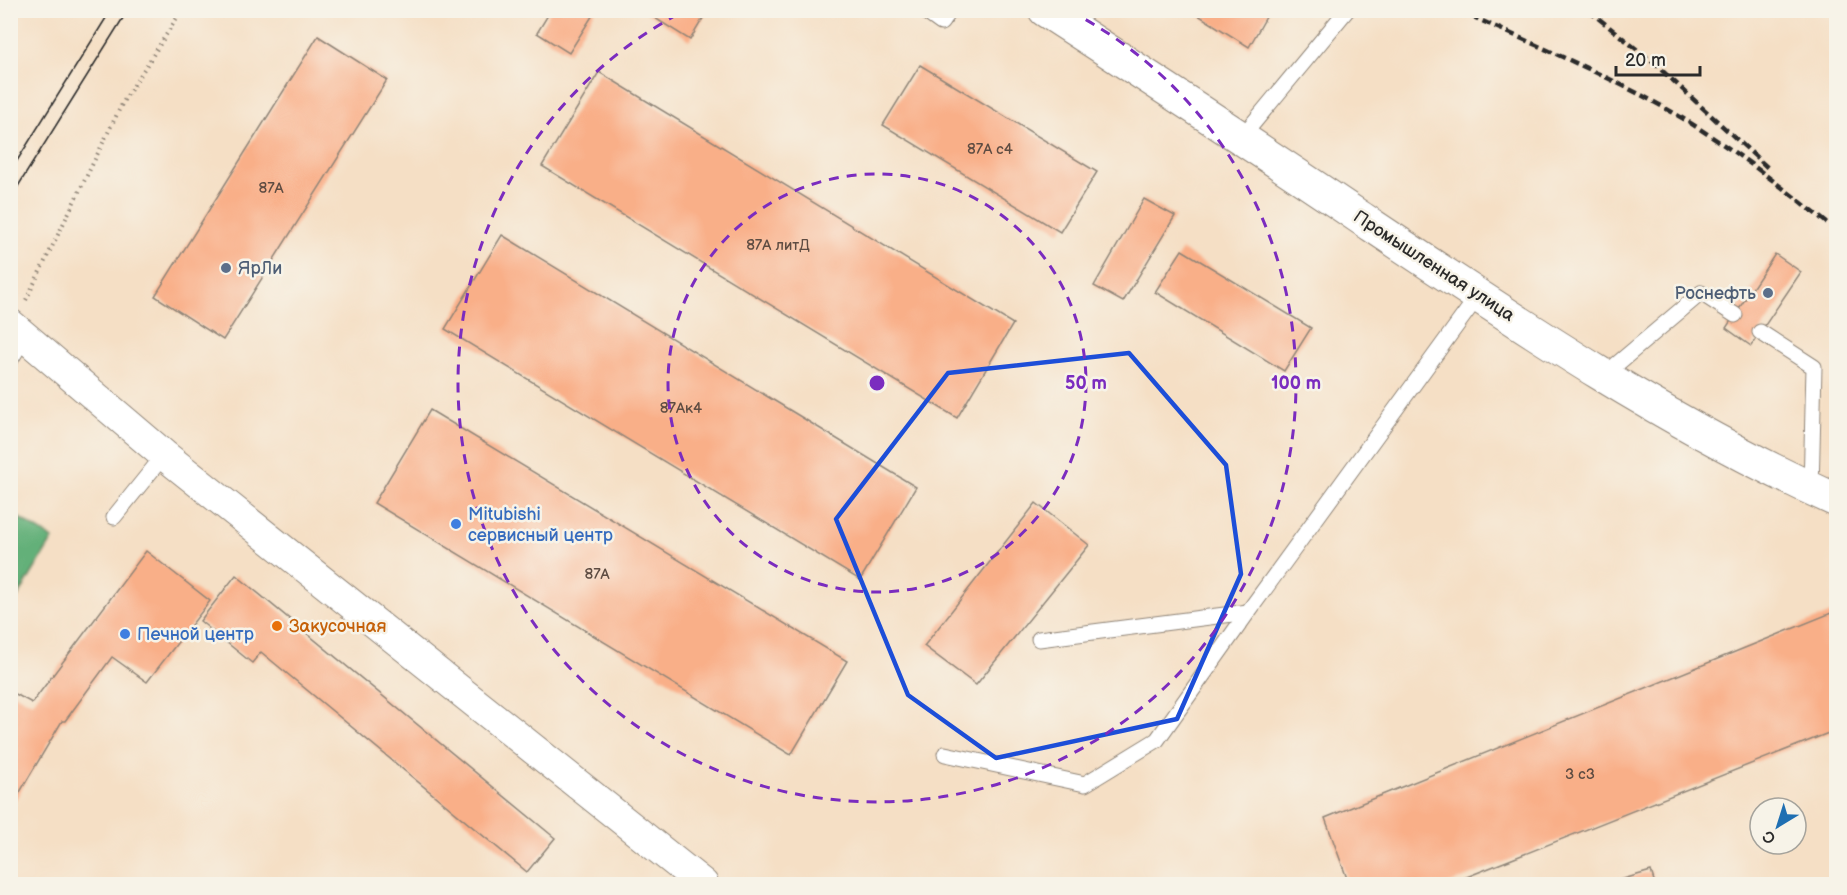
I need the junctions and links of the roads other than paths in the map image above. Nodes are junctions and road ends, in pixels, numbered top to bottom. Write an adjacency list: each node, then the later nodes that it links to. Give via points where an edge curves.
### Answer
1 (922, 10): 2 (lane, via 941,22)
2 (951, 10)
3 (1045, 10): 5 (street, Промышленная улица)
4 (1347, 10): 5 (lane)
5 (1241, 138): 6 (street, Промышленная улица)
6 (1478, 297): 11 (street, Промышленная улица); 15 (lane)
7 (1735, 315): 11 (lane, via 1701,293)
8 (16, 329): 10 (lane); 12 (street)
9 (1761, 332): 13 (lane, via 1814,367)
10 (10, 361)
11 (1604, 375): 13 (street, Промышленная улица, via 1737,452)
12 (164, 455): 14 (lane); 18 (street)
13 (1824, 494)
14 (114, 518)
15 (1248, 612): 16 (lane); 17 (lane, via 1157,740 1085,784)
16 (1039, 639)
17 (945, 754)
18 (703, 885)

